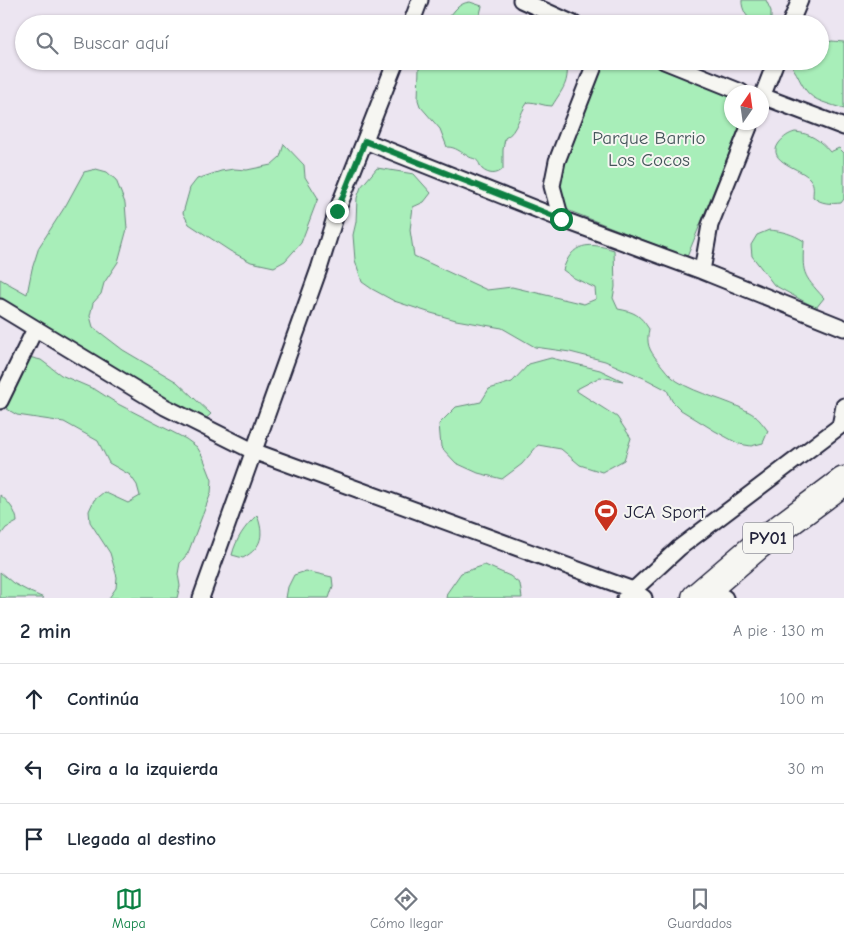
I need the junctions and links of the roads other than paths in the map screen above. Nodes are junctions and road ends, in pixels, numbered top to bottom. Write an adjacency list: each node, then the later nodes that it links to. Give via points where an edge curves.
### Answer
1 (420, 0): 4 (street)
2 (521, 0): 5 (street)
3 (800, 0): 6 (street)
4 (414, 15)
5 (554, 15)
6 (794, 15)
7 (393, 70): 16 (street)
8 (592, 70): 17 (street, via 556,161 552,186)
9 (686, 70): 11 (street)
10 (772, 70): 12 (street)
11 (724, 85)
12 (766, 85)
13 (769, 99): 14 (street)
14 (844, 127)
15 (748, 130): 18 (street, via 710,225)
16 (365, 141): 17 (street); 25 (street, via 337,211)
17 (561, 219): 18 (street)
18 (702, 272): 20 (street)
19 (0, 308): 21 (street)
20 (844, 328)
21 (35, 329): 22 (street); 25 (street, via 164,407)
22 (0, 401)
23 (844, 406): 24 (street)
24 (842, 425): 27 (street, via 679,548)
25 (253, 451): 27 (street); 29 (street)
26 (844, 481): 28 (highway, PY01, via 758,545)
27 (634, 595)
28 (709, 595)
29 (201, 598)

